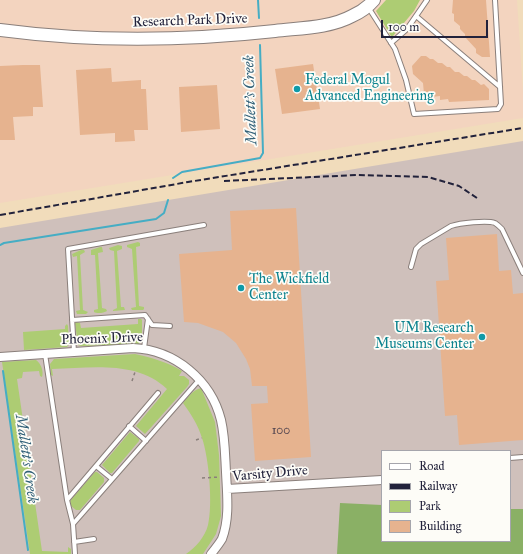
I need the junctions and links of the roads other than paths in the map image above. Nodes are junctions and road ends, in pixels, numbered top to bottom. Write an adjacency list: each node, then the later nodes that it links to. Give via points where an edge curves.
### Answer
1 (427, 0): 4 (lane)
2 (495, 0): 7 (lane)
3 (371, 3): 5 (street, Research Park Drive, via 352,17 334,23 219,36 154,39 87,38); 6 (lane)
4 (416, 16): 6 (lane, via 407,29); 7 (lane)
5 (0, 30)
6 (391, 43): 7 (lane, via 401,64 414,114 498,109 502,104)
7 (500, 87)
8 (204, 225): 12 (lane, via 68,249)
9 (411, 267): 10 (lane, via 416,249 439,233 456,224 489,222 502,229)
10 (523, 273)
11 (148, 319): 12 (lane, via 145,315); 13 (lane, via 152,325); 14 (lane)
12 (72, 320): 15 (lane)
13 (170, 326)
14 (144, 348): 15 (street, Phoenix Drive); 18 (street, Phoenix Drive, via 164,354)
15 (74, 352): 16 (street, Phoenix Drive)
16 (45, 354): 17 (street, Phoenix Drive); 28 (lane)
17 (0, 356)
18 (199, 379): 21 (lane); 27 (street, Phoenix Drive, via 208,390 221,420)
19 (158, 393): 20 (lane)
20 (129, 426): 21 (lane); 24 (lane)
21 (146, 441): 25 (lane)
22 (523, 457): 23 (lane)
23 (511, 458)
24 (96, 466): 25 (lane); 28 (lane)
25 (112, 479): 29 (lane)
26 (381, 480): 27 (street, Varsity Drive)
27 (227, 489): 33 (street, Varsity Drive, via 227,516 222,539)
28 (67, 500): 29 (lane)
29 (73, 524): 31 (lane)
30 (94, 539): 31 (lane)
31 (74, 542): 32 (lane)
32 (75, 554)
33 (212, 554)

